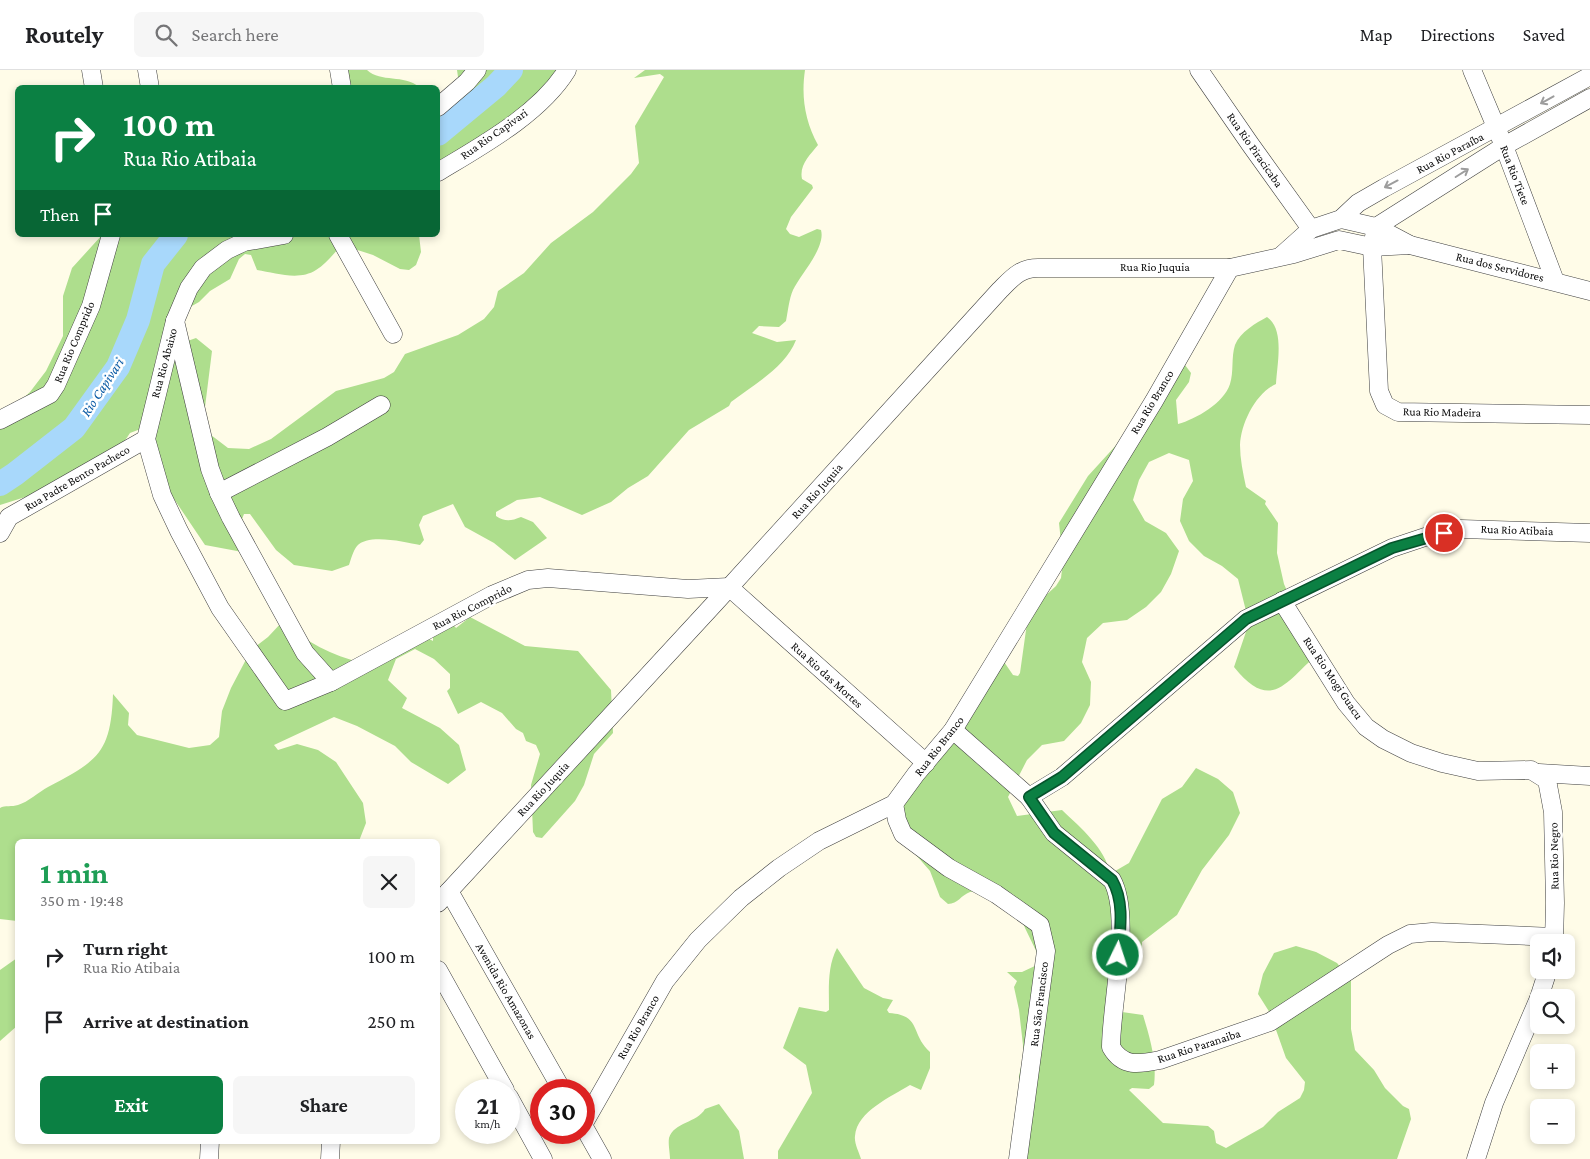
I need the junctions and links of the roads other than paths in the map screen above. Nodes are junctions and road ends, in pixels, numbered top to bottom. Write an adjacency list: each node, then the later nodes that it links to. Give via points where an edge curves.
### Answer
1 (91, 70): 9 (street)
2 (147, 70): 10 (street)
3 (339, 70): 11 (street)
4 (477, 70): 13 (street)
5 (567, 70): 16 (street, Rua Rio Capivari, via 556,87 510,126)
6 (1199, 70): 19 (street, Rua Rio Piracicaba)
7 (1472, 70): 14 (street, Rua Rio Tiete)
8 (1590, 76): 14 (street, Rua Rio Paraíba, one-way to 14)
9 (94, 85)
10 (150, 85)
11 (342, 85)
12 (1590, 98): 15 (street, Rua Rio Paraíba)
13 (440, 105)
14 (1496, 128): 15 (street, Rua Rio Tiete); 17 (street, Rua Rio Paraíba, one-way to 17, via 1358,203)
15 (1504, 146): 18 (street, Rua Rio Paraíba, one-way to 15); 28 (street, Rua Rio Tiete)
16 (440, 171)
17 (1341, 219): 18 (street, Rua dos Servidores); 19 (street, Rua Rio Paraíba); 23 (street)
18 (1376, 227): 24 (street, Rua dos Servidores); 25 (street, Rua Rio Madeira)
19 (1311, 229): 26 (street, Rua Rio Juquia)
20 (110, 237): 34 (street, Rua Rio Comprido, via 91,306 56,385 50,394)
21 (273, 237): 30 (street, via 244,242 203,268 189,288)
22 (339, 237): 31 (street)
23 (1339, 240): 25 (street, Rua dos Servidores); 26 (street, Rua Rio Juquia)
24 (1410, 245): 25 (street, Rua dos Servidores); 28 (street, Rua dos Servidores)
25 (1372, 247): 33 (street, Rua Rio Madeira, via 1379,391 1385,405 1398,412)
26 (1279, 257): 27 (street, Rua Rio Juquia)
27 (1230, 268): 39 (street, Rua Rio Juquia, via 1028,268 1021,271 1000,290); 42 (street, Rua Rio Branco, via 1154,401)
28 (1555, 281): 29 (street, Rua dos Servidores)
29 (1590, 291)
30 (175, 321): 35 (street, Rua Rio Abaixo); 36 (street, Rua Rio Abaixo, via 210,469)
31 (393, 334)
32 (381, 405): 36 (street)
33 (1590, 415)
34 (0, 420)
35 (146, 439): 37 (street, Rua Padre Bento Pacheco, via 9,517); 41 (street, Rua Rio Abaixo, via 162,495 179,531 220,608 285,701)
36 (219, 493): 41 (street, Rua Rio Abaixo, via 305,653)
37 (0, 533)
38 (1590, 533): 40 (street, Rua Rio Atibaia, via 1461,529 1428,536 1392,548)
39 (729, 587): 41 (street, Rua Rio Comprido, via 688,588 548,578 528,580); 43 (street, Rua Rio das Mortes); 48 (street, Rua Rio Juquia)
40 (1282, 601): 44 (street, Rua Rio Mogi Guacu, via 1346,703 1366,727 1383,739 1442,763 1478,771 1531,770); 46 (street, Rua Rio Atibaia, via 1246,619 1062,777)
41 (326, 677)
42 (953, 730): 43 (street, Rua Rio Branco); 46 (street)
43 (926, 763): 47 (street, Rua Rio Branco)
44 (1539, 774): 45 (street, Rua Rio Mogi Guacu); 49 (street, Rua Rio Negro, via 1547,780 1553,812)
45 (1590, 776)
46 (1029, 797): 50 (street, Rua Rio Paranaiba, via 1054,833 1112,880 1117,889 1121,921 1111,1047 1129,1064 1160,1060 1270,1022 1381,949 1410,934 1432,932)
47 (894, 804): 55 (street, Rua Rio Branco, via 819,841 779,868 741,898 698,940 665,981); 64 (street, Rua São Francisco, via 903,834 1040,925 1046,951)
48 (443, 897): 54 (street, Avenida Rio Amazonas)
49 (1554, 934)
50 (1530, 938)
51 (440, 974): 53 (street)
52 (1530, 1019): 65 (street, via 1494,1103)
53 (499, 1079)
54 (555, 1079)
55 (595, 1104)
56 (520, 1117): 62 (street)
57 (210, 1144): 60 (street)
58 (331, 1144): 61 (street)
59 (594, 1144): 63 (street)
60 (209, 1159)
61 (330, 1159)
62 (543, 1159)
63 (602, 1159)
64 (1018, 1159)
65 (1476, 1159)

